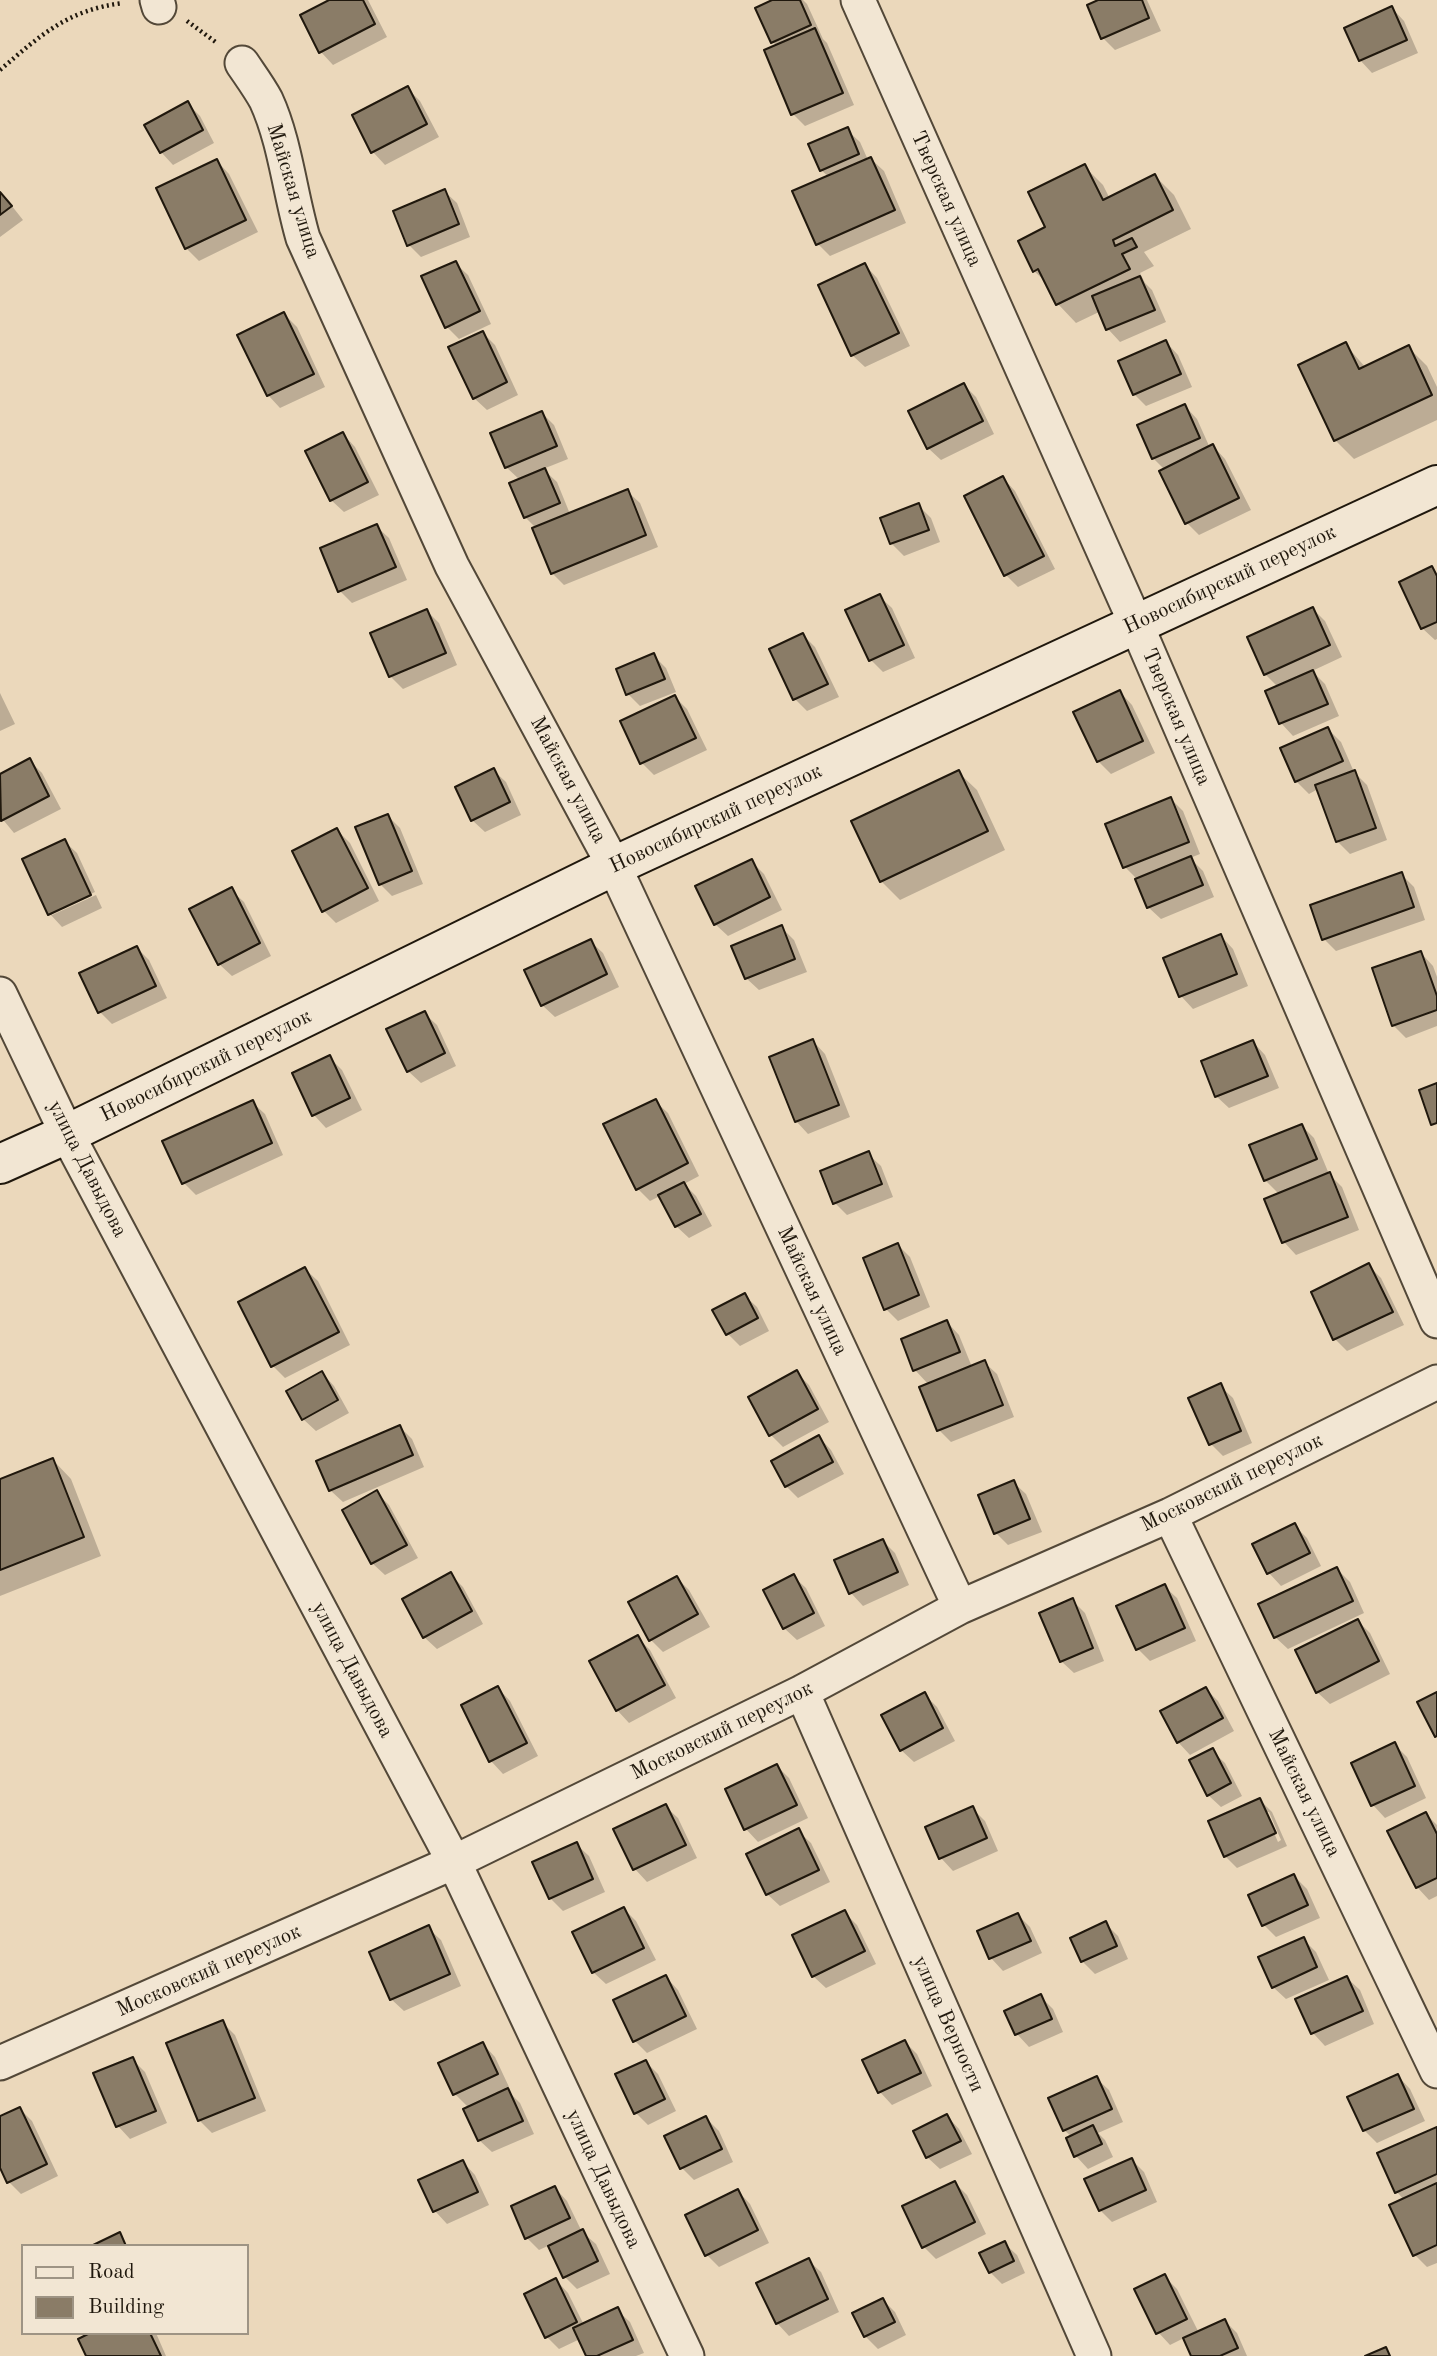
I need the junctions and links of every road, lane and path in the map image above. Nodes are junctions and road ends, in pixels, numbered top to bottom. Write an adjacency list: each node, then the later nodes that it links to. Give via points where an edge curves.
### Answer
1 (858, 0): 6 (street, Тверская улица)
2 (158, 4): 3 (path); 4 (path, via 133,1 76,13)
3 (242, 63): 7 (street, Майская улица, via 266,101 303,238 452,566)
4 (0, 70)
5 (1437, 485): 6 (street, Новосибирский переулок)
6 (1136, 624): 7 (street, Новосибирский переулок); 11 (street, Тверская улица)
7 (614, 866): 9 (street, Новосибирский переулок); 14 (street, Майская улица)
8 (0, 994): 9 (street, улица Давыдова)
9 (67, 1134): 10 (street, Новосибирский переулок); 16 (street, улица Давыдова)
10 (0, 1164)
11 (1437, 1321)
12 (1437, 1382): 13 (street, Московский переулок)
13 (1170, 1515): 14 (street, Московский переулок); 18 (street, Майская улица)
14 (960, 1607): 15 (street, Московский переулок)
15 (802, 1692): 16 (street, Московский переулок); 20 (street, улица Верности)
16 (454, 1862): 17 (street, Московский переулок); 19 (street, улица Давыдова)
17 (0, 2063)
18 (1437, 2071)
19 (687, 2356)
20 (1094, 2356)

